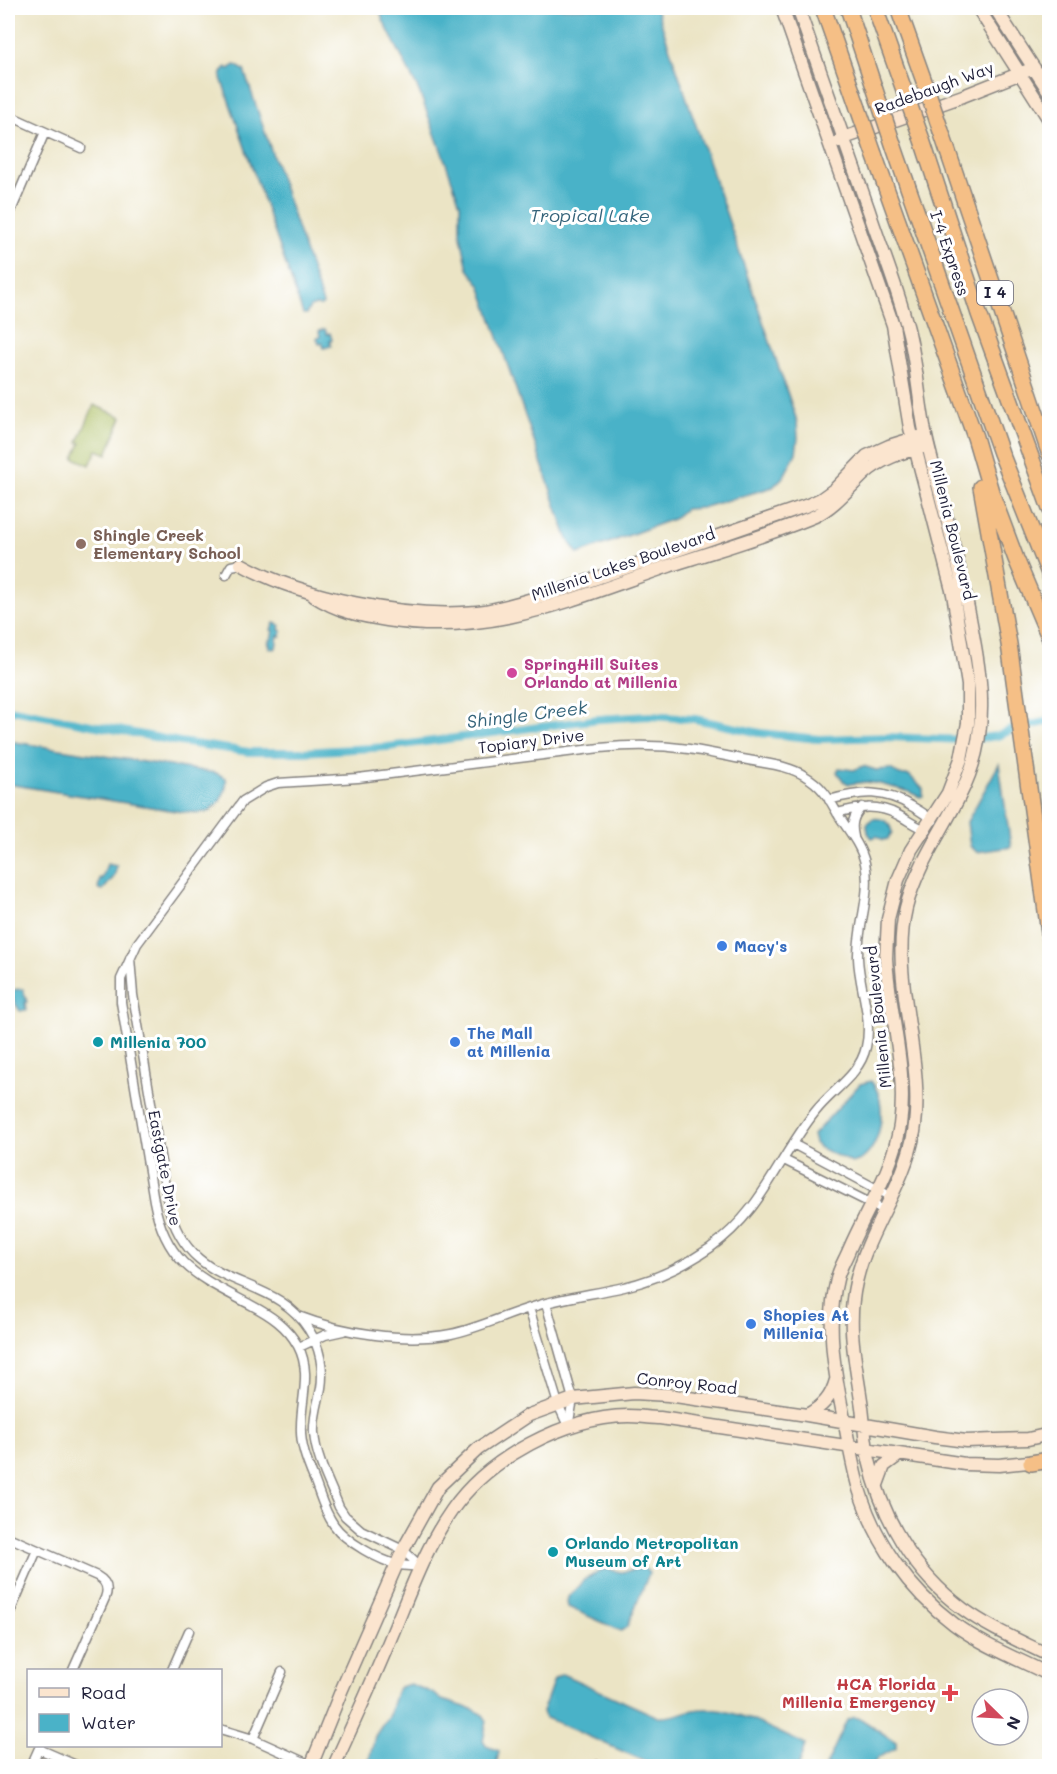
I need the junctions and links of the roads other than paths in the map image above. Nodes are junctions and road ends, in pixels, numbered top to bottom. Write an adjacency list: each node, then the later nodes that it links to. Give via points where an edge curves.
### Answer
1 (782, 8): 16 (street, Millenia Boulevard)
2 (798, 8): 15 (street, Millenia Boulevard)
3 (823, 8): 19 (highway, bridge)
4 (848, 8): 25 (highway, I-4 Express, bridge, via 997,442)
5 (875, 8): 22 (highway, I-4 Express, bridge)
6 (898, 8): 21 (highway, I 4, bridge)
7 (978, 8): 10 (street)
8 (995, 8): 9 (street)
9 (1034, 68): 10 (street, Radebaugh Way); 11 (street)
10 (1020, 75): 13 (street); 15 (street, Radebaugh Way)
11 (1050, 93)
12 (8, 115): 14 (street)
13 (1050, 121)
14 (45, 132): 17 (street); 18 (street)
15 (844, 138): 16 (street, Radebaugh Way); 20 (street, Millenia Boulevard, via 907,323)
16 (828, 142): 20 (street, Millenia Boulevard, via 893,325)
17 (81, 148)
18 (8, 218)
19 (975, 437): 26 (highway, via 992,495); 35 (highway, via 977,473 1009,644)
20 (920, 442): 23 (street, Millenia Lakes Boulevard, via 865,472 829,508 810,518 512,617 459,625 412,624 346,612); 27 (street, Millenia Boulevard, via 952,537 969,614 981,692)
21 (1050, 454)
22 (1050, 509)
23 (241, 564): 24 (street, via 231,566)
24 (226, 575)
25 (1050, 576)
26 (1050, 639)
27 (970, 752): 32 (street, Millenia Boulevard); 33 (street, Millenia Boulevard, via 962,791)
28 (830, 800): 30 (street, Topiary Drive, via 814,781 781,766 688,749 621,746 358,778 278,783 254,793); 31 (street, Topiary Drive); 32 (street, via 859,793 882,794 900,800)
29 (862, 807): 31 (street); 32 (street, via 886,809); 34 (street, Topiary Drive, via 852,826)
30 (234, 813): 36 (street, Eastgate Drive)
31 (837, 813): 34 (street, Topiary Drive)
32 (928, 825): 33 (street); 39 (street, Millenia Boulevard, via 903,868 888,919 886,965 902,1095 901,1121)
33 (940, 832): 39 (street, Millenia Boulevard, via 914,882 903,924 902,964 916,1102 914,1132 906,1160)
34 (856, 843): 37 (street, Topiary Drive, via 867,874 858,958 867,1042 859,1064 816,1110)
35 (1050, 940)
36 (130, 958): 44 (street, Eastgate Drive, via 168,1206 175,1228 195,1256 211,1269 275,1298); 47 (street, Eastgate Drive, via 121,979 121,1002 160,1227 170,1248 188,1269 270,1315)
37 (793, 1144): 38 (street, Topiary Drive); 39 (street)
38 (784, 1160): 40 (street); 42 (street, Topiary Drive, via 751,1210 693,1259 647,1281)
39 (884, 1193): 40 (street, Millenia Boulevard); 41 (street, Millenia Boulevard)
40 (871, 1204): 41 (street); 48 (street, Millenia Boulevard, via 837,1277 831,1315)
41 (884, 1210): 53 (street, Millenia Boulevard, via 865,1250 852,1308 852,1341)
42 (546, 1303): 43 (street, Topiary Drive); 49 (street)
43 (529, 1308): 45 (street, Topiary Drive, via 449,1334 403,1337); 50 (street)
44 (298, 1316): 45 (street); 46 (street, Eastgate Drive)
45 (355, 1331): 46 (street)
46 (314, 1340): 47 (street); 64 (street, Eastgate Drive, via 321,1376 316,1446 339,1507 361,1530)
47 (299, 1347): 65 (street, Eastgate Drive, via 306,1376 301,1439 326,1511 334,1526 353,1543)
48 (837, 1377): 51 (street, via 826,1403); 52 (street, Millenia Boulevard)
49 (573, 1399): 50 (street, Conroy Road); 51 (street, Conroy Road, via 634,1393); 54 (street)
50 (558, 1404): 54 (street); 64 (street, Conroy Road, via 529,1415 453,1471 438,1487)
51 (807, 1415): 52 (street, Conroy Road)
52 (844, 1421): 53 (street, Conroy Road); 56 (street, Millenia Boulevard)
53 (863, 1424): 55 (street, Conroy Road, via 966,1441 1028,1439); 57 (street, Millenia Boulevard)
54 (568, 1427): 56 (street, via 627,1416 660,1418); 66 (street, via 520,1450 471,1488 453,1508)
55 (1050, 1434)
56 (849, 1446): 57 (street); 71 (street, Millenia Boulevard, via 870,1520 897,1566 954,1624)
57 (867, 1449): 58 (street); 61 (street, Millenia Boulevard)
58 (899, 1455): 60 (street, via 965,1464); 61 (street, via 885,1466)
59 (1050, 1460): 60 (highway)
60 (1031, 1463)
61 (877, 1487): 69 (street, Millenia Boulevard, via 898,1536 945,1595)
62 (8, 1537): 63 (street)
63 (37, 1550): 67 (street); 74 (street, via 97,1576 106,1586 105,1598)
64 (403, 1550): 65 (street, Conroy Road); 66 (street, Eastgate Drive)
65 (396, 1564): 66 (street, Eastgate Drive); 81 (street, Conroy Road)
66 (421, 1567): 84 (street)
67 (8, 1617)
68 (189, 1631): 75 (street)
69 (1021, 1641): 70 (street, Millenia Boulevard); 71 (street)
70 (1034, 1647): 72 (street, Millenia Boulevard); 73 (street)
71 (1013, 1656): 73 (street, Millenia Boulevard)
72 (1050, 1656)
73 (1026, 1663): 77 (street, Millenia Boulevard)
74 (77, 1669)
75 (173, 1669)
76 (282, 1672): 79 (street)
77 (1050, 1675)
78 (222, 1730): 79 (street)
79 (253, 1738): 81 (street)
80 (40, 1747): 82 (street); 83 (street)
81 (312, 1766)
82 (31, 1767)
83 (78, 1767)
84 (334, 1767)

